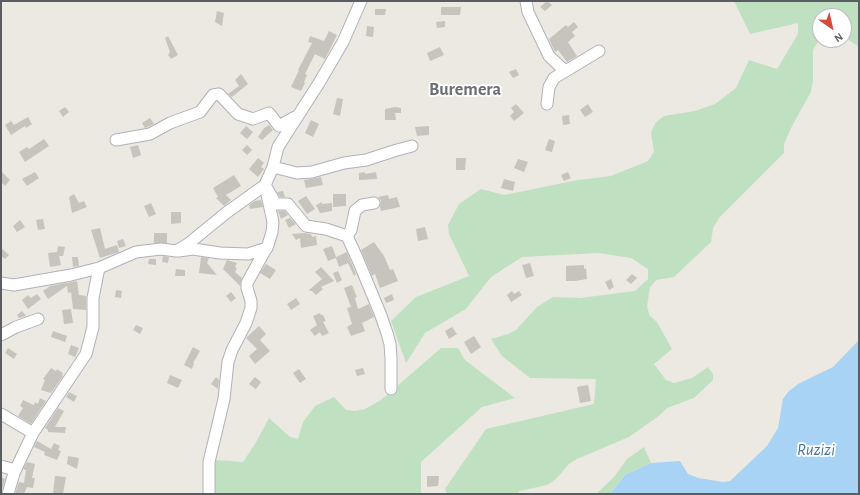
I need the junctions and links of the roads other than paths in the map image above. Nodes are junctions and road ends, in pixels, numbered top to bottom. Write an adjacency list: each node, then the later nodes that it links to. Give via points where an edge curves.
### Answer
1 (361, 1): 6 (street, via 343,42)
2 (526, 1): 4 (street, via 528,12 549,56)
3 (599, 51): 4 (street)
4 (565, 71): 5 (street, via 554,78 549,87)
5 (547, 104)
6 (297, 116): 7 (street, via 279,126 269,113 253,120 238,114 219,94 213,95 200,112 170,123 150,134); 9 (street, via 278,147)
7 (116, 140)
8 (412, 146): 9 (street, via 312,172 297,173)
9 (273, 167): 10 (street)
10 (265, 185): 12 (street, via 276,204 288,204 306,226); 13 (street, via 273,222); 14 (street)
11 (374, 203): 12 (street, via 362,205 355,210 351,230)
12 (347, 236): 19 (street, via 387,333 391,358)
13 (267, 248): 14 (street, via 248,254 193,249); 25 (street, via 247,283 251,308 228,362 224,399 209,462)
14 (176, 251): 15 (street, via 161,249 136,252)
15 (99, 268): 16 (street, via 14,285); 21 (street, via 93,298 93,327 86,354)
16 (1, 284)
17 (38, 319): 18 (street)
18 (1, 335)
19 (391, 389)
20 (1, 414): 21 (street)
21 (33, 433): 23 (street)
22 (1, 466): 23 (street)
23 (15, 470): 24 (street)
24 (8, 494)
25 (208, 494)

